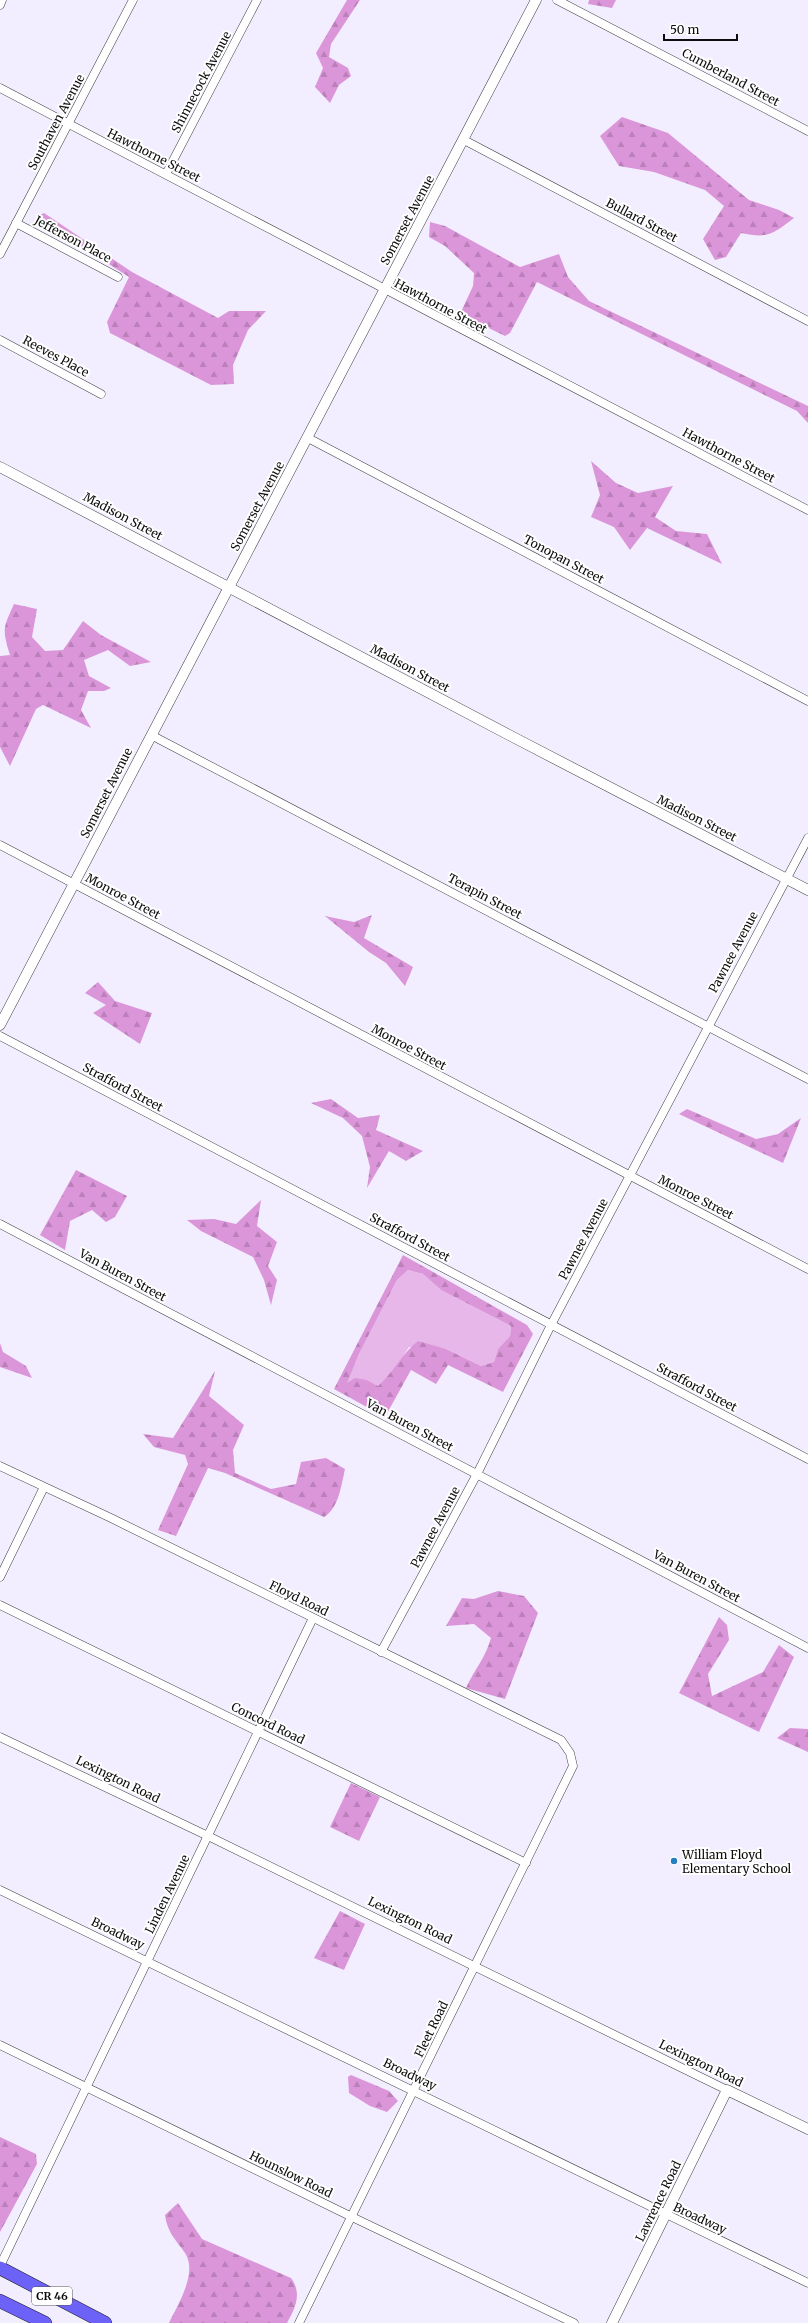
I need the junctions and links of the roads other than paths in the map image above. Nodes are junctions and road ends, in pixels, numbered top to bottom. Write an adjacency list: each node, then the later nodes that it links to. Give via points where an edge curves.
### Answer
1 (2, 0): 6 (street)
2 (133, 0): 8 (street, Southaven Avenue)
3 (257, 0): 11 (street, Shinnecock Avenue)
4 (536, 0): 10 (street, Somerset Avenue)
5 (557, 0): 9 (street, Cumberland Street)
6 (0, 5)
7 (0, 88): 8 (street, Hawthorne Street)
8 (69, 124): 11 (street, Hawthorne Street); 12 (street, Southaven Avenue)
9 (808, 131)
10 (464, 140): 15 (street, Somerset Avenue); 16 (street, Bullard Street)
11 (166, 174): 15 (street, Hawthorne Street)
12 (16, 223): 13 (street, Southaven Avenue); 14 (street, Jefferson Place)
13 (0, 254)
14 (118, 277)
15 (385, 290): 19 (street, Somerset Avenue); 21 (street, Hawthorne Street)
16 (808, 321)
17 (0, 340): 18 (street, Reeves Place)
18 (101, 394)
19 (308, 438): 22 (street, Somerset Avenue); 23 (street, Tonopan Street)
20 (0, 467): 22 (street, Madison Street)
21 (808, 510)
22 (229, 586): 24 (street, Somerset Avenue); 27 (street, Madison Street)
23 (808, 701)
24 (151, 736): 28 (street, Somerset Avenue); 31 (street, Terapin Street)
25 (808, 838): 27 (street, Pawnee Avenue)
26 (0, 845): 28 (street, Monroe Street)
27 (786, 879): 29 (street, Madison Street); 31 (street, Pawnee Avenue)
28 (74, 884): 30 (street, Somerset Avenue); 34 (street, Monroe Street)
29 (808, 890)
30 (0, 1025)
31 (707, 1026): 33 (street, Terapin Street); 34 (street, Pawnee Avenue)
32 (0, 1036): 37 (street, Strafford Street)
33 (808, 1079)
34 (630, 1176): 36 (street, Monroe Street); 37 (street, Pawnee Avenue)
35 (0, 1224): 40 (street, Van Buren Street)
36 (808, 1269)
37 (551, 1325): 38 (street, Strafford Street); 40 (street, Pawnee Avenue)
38 (808, 1459)
39 (0, 1466): 41 (street, Floyd Road)
40 (477, 1474): 45 (street, Van Buren Street); 46 (street, Pawnee Avenue)
41 (44, 1487): 42 (street); 44 (street, Floyd Road)
42 (0, 1577)
43 (0, 1605): 47 (street, Concord Road)
44 (313, 1618): 46 (street, Floyd Road); 47 (street, Linden Avenue)
45 (808, 1648)
46 (380, 1652): 49 (street, Floyd Road, via 561,1740 570,1753)
47 (258, 1732): 50 (street, Linden Avenue); 51 (street, Concord Road)
48 (0, 1737): 50 (street, Lexington Road)
49 (573, 1766): 51 (street, Fleet Road)
50 (208, 1836): 53 (street, Linden Avenue); 54 (street, Lexington Road)
51 (526, 1863): 54 (street, Fleet Road)
52 (0, 1890): 53 (street, Broadway)
53 (148, 1960): 56 (street, Linden Avenue); 57 (street, Broadway)
54 (474, 1966): 57 (street, Fleet Road); 58 (street, Lexington Road)
55 (0, 2045): 56 (street, Hounslow Road)
56 (87, 2087): 61 (street, Hounslow Road); 62 (street, Linden Avenue)
57 (415, 2090): 60 (street, Broadway); 61 (street, Fleet Road)
58 (727, 2090): 59 (street, Lexington Road); 60 (street, Lawrence Road)
59 (808, 2129)
60 (666, 2215): 63 (street, Broadway); 69 (street, Lawrence Road)
61 (352, 2217): 67 (street, Fleet Road); 68 (street, Hounslow Road)
62 (0, 2267): 66 (highway, CR 46)
63 (808, 2283)
64 (0, 2301): 65 (highway, CR 46)
65 (45, 2323)
66 (105, 2323)
67 (299, 2323)
68 (574, 2323)
69 (612, 2323)

